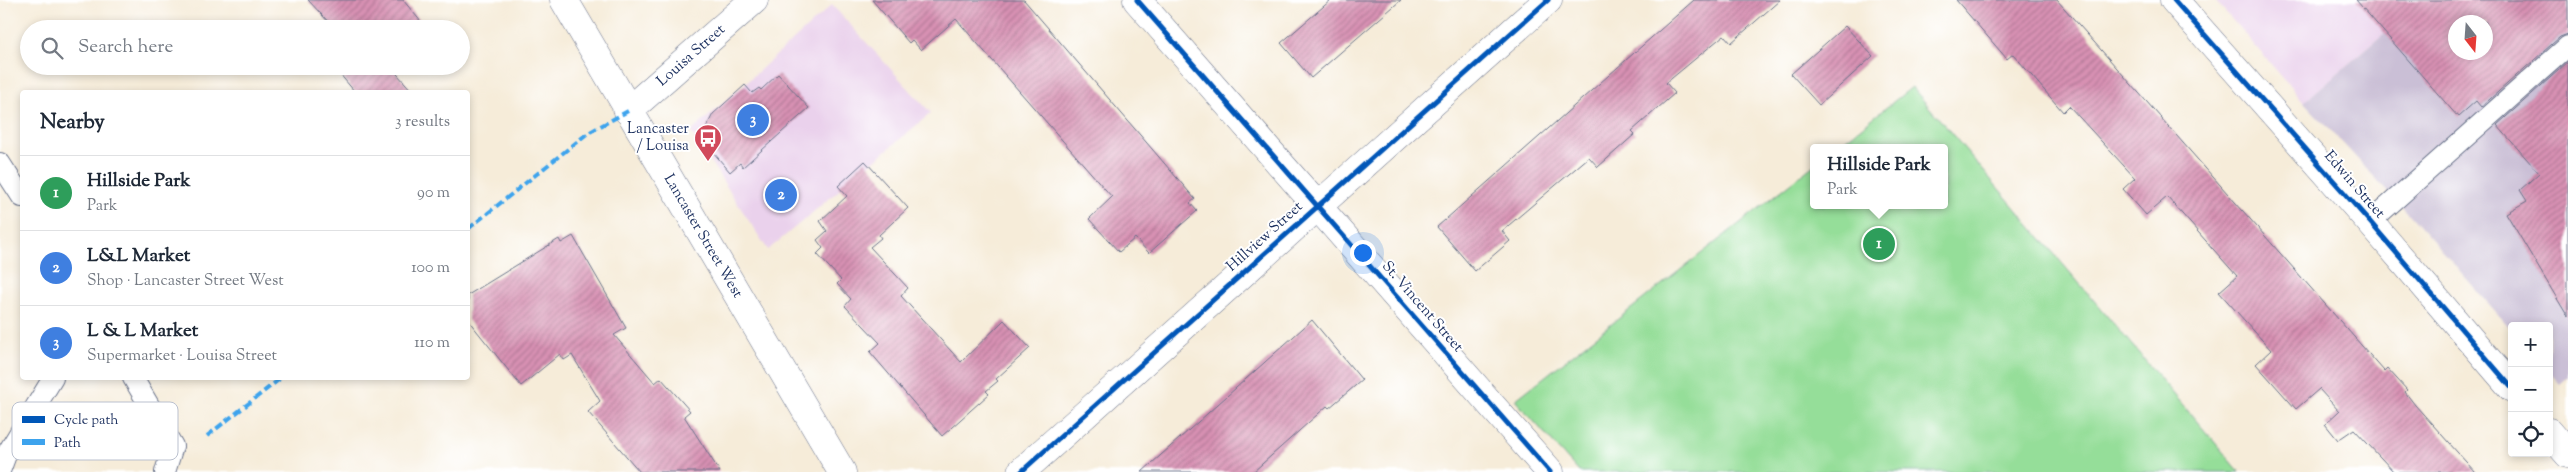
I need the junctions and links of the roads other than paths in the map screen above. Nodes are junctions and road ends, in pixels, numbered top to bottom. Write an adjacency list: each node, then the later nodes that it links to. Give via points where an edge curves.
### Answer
1 (564, 0): 7 (street, Lancaster Street West)
2 (754, 0): 7 (street, Louisa Street)
3 (1137, 0): 10 (street, St. Vincent Street)
4 (1548, 0): 10 (street, Hillview Street)
5 (2174, 0): 11 (street, Edwin Street)
6 (2568, 46): 11 (lane)
7 (628, 111): 23 (street, Lancaster Street West)
8 (0, 163): 9 (lane)
9 (20, 194)
10 (1318, 207): 24 (street, Hillview Street); 25 (street, St. Vincent Street)
11 (2370, 222): 14 (street, Edwin Street)
12 (52, 380): 15 (lane)
13 (134, 380): 16 (lane)
14 (2508, 383)
15 (39, 402)
16 (147, 402)
17 (2553, 437): 19 (street)
18 (12, 448): 21 (lane)
19 (2568, 454)
20 (169, 460): 22 (lane)
21 (3, 463)
22 (165, 472)
23 (842, 472)
24 (1021, 472)
25 (1550, 472)

